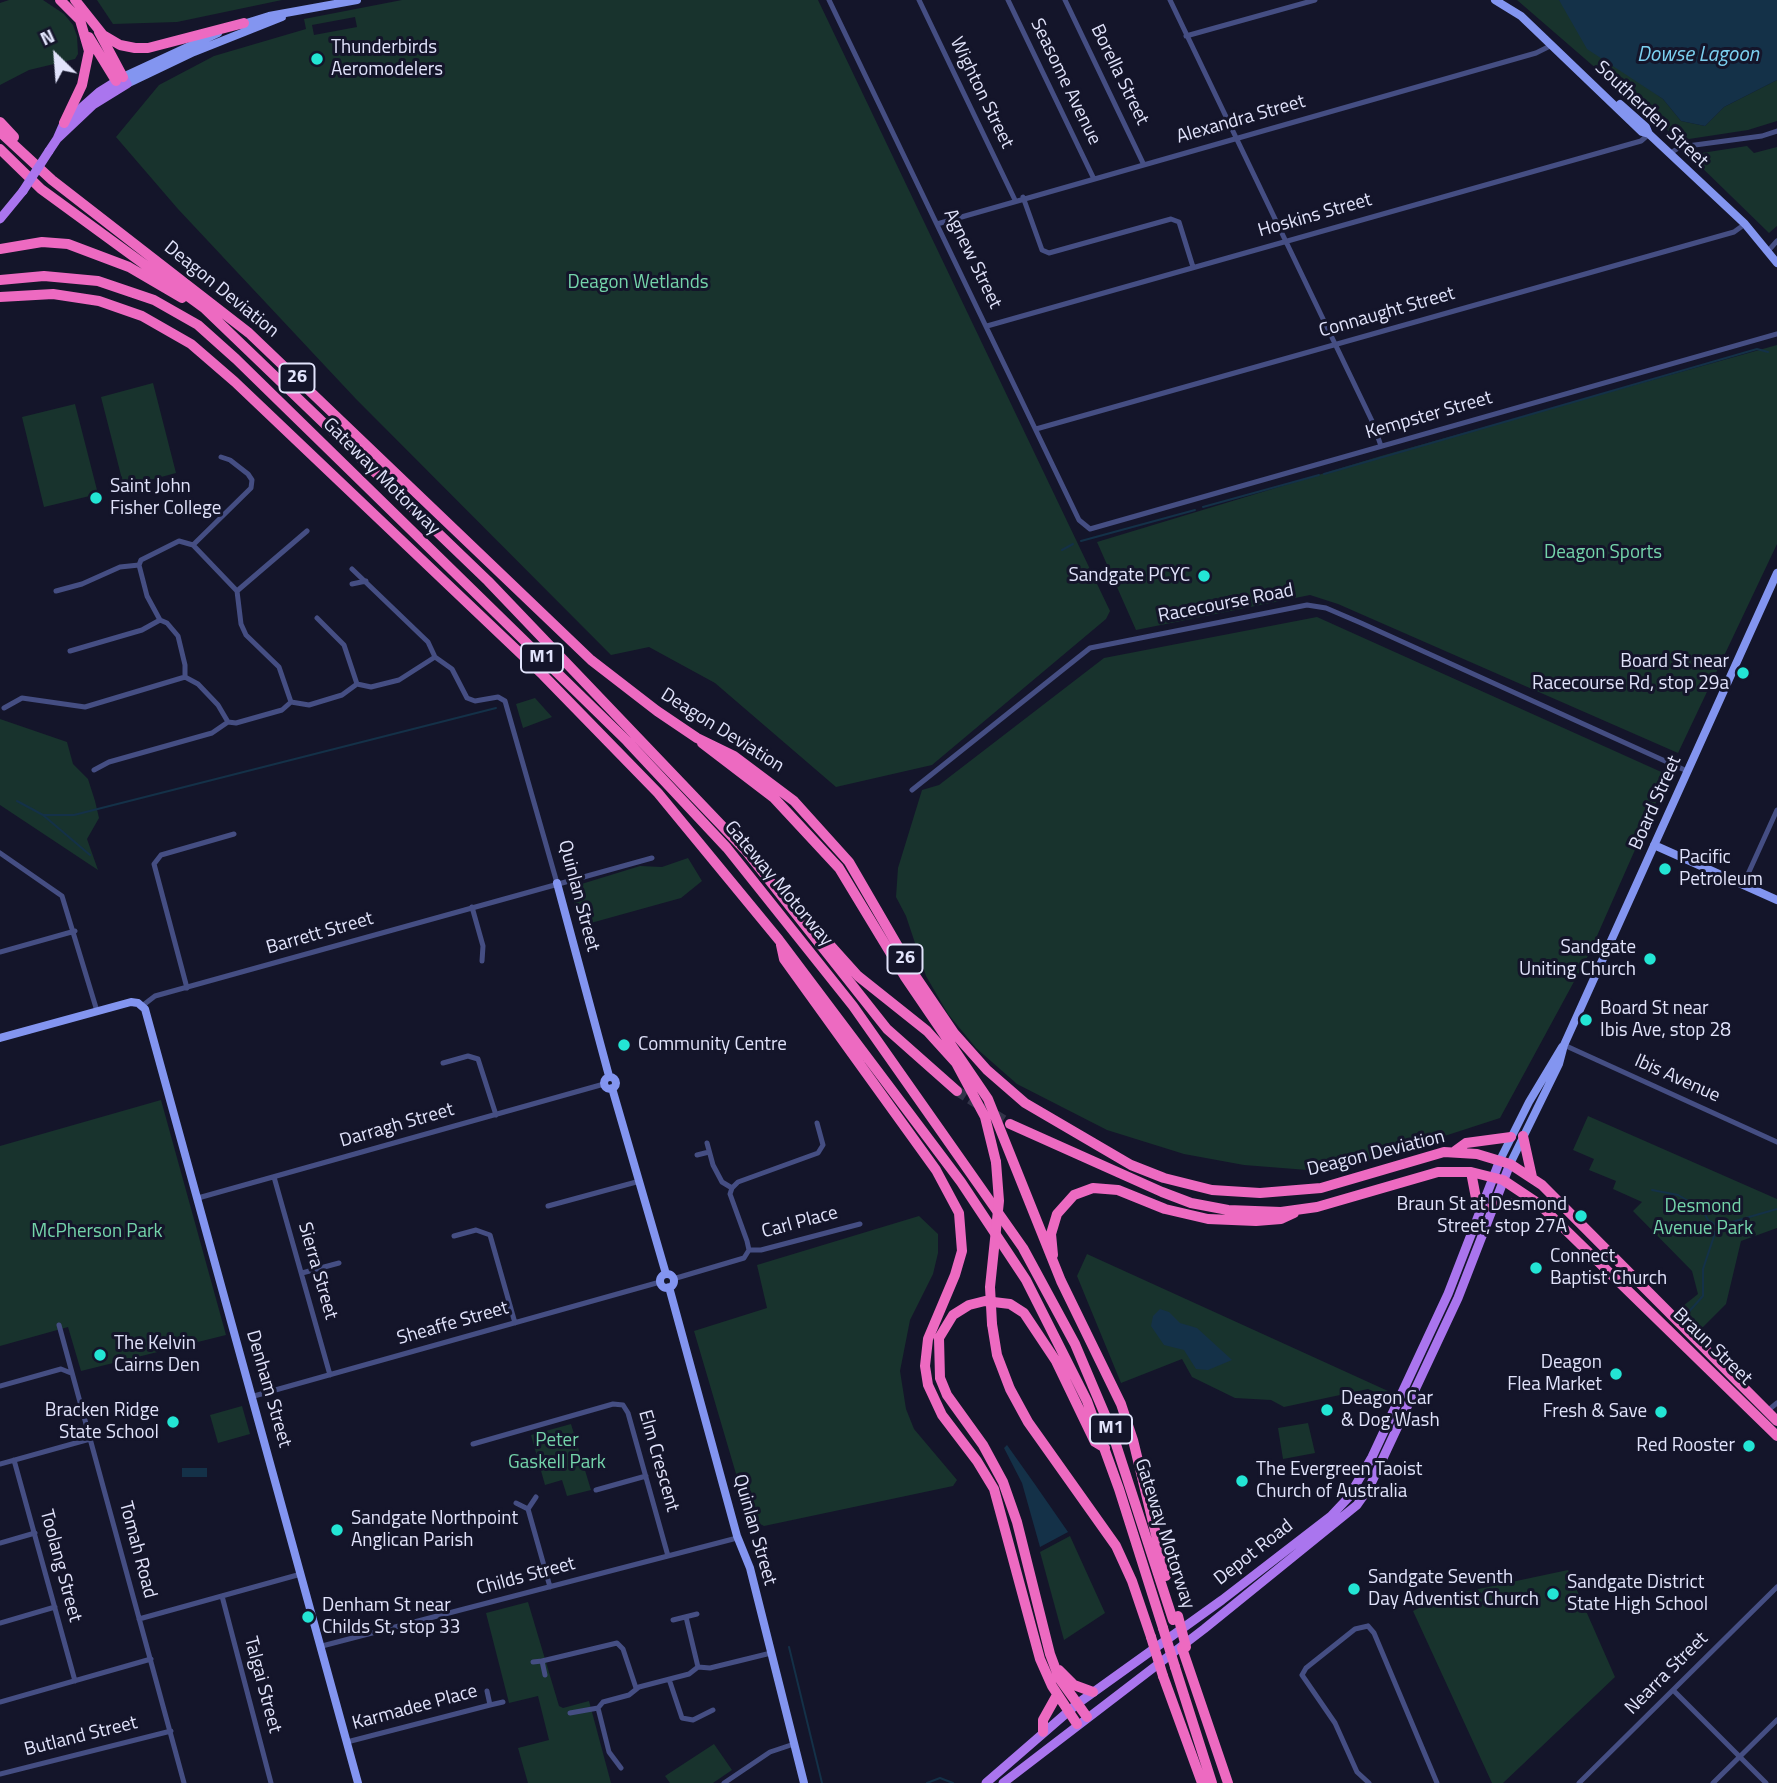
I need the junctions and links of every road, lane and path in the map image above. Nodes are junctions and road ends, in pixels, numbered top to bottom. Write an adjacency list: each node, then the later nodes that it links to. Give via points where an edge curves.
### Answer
1 (60, 0): 15 (highway, via 73,10)
2 (75, 0): 14 (highway)
3 (357, 0): 12 (street)
4 (830, 0): 34 (street, Agnew Street)
5 (919, 0): 32 (street, Wighton Street)
6 (1008, 0): 30 (street, Seasome Avenue)
7 (1065, 0): 29 (street, Borella Street)
8 (1170, 0): 16 (street)
9 (1315, 0): 11 (street)
10 (1495, 0): 17 (street, Southerden Street, via 1521,16)
11 (1299, 2): 16 (street)
12 (291, 13): 13 (street); 18 (street)
13 (244, 23): 14 (highway, via 142,49 120,45); 18 (street, via 173,52)
14 (99, 32): 18 (highway)
15 (87, 35): 18 (highway); 20 (highway, via 87,71)
16 (1185, 36): 25 (street)
17 (1552, 45): 23 (street, Southerden Street); 25 (street, Alexandra Street)
18 (122, 82): 20 (main road); 24 (main road)
19 (0, 122): 28 (highway)
20 (64, 123): 24 (main road)
21 (1777, 131): 27 (street, via 1680,146)
22 (0, 132): 28 (highway, Deagon Deviation / 26)
23 (1649, 134): 27 (street, Southerden Street); 36 (street, Hoskins Street, via 1640,141)
24 (57, 139): 33 (main road, bridge)
25 (1235, 139): 29 (street, Alexandra Street); 36 (street)
26 (0, 149): 44 (highway, Deagon Deviation / 26, via 41,189)
27 (1669, 153): 35 (street, Southerden Street)
28 (24, 154): 70 (highway, Deagon Deviation / 26, via 249,333 591,660)
29 (1143, 163): 30 (street, Alexandra Street)
30 (1093, 177): 31 (street, Alexandra Street)
31 (1023, 197): 32 (street, Alexandra Street); 41 (street, via 1042,250 1049,253 1171,219 1179,222)
32 (1015, 200): 34 (street, Alexandra Street)
33 (0, 219)
34 (937, 224): 45 (street, Agnew Street)
35 (1745, 224): 39 (street, Southerden Street); 47 (street, Connaught Street, via 1734,232)
36 (1285, 241): 41 (street, Hoskins Street); 47 (street)
37 (1777, 241): 39 (street)
38 (0, 249): 44 (highway, via 42,242 68,244 129,267)
39 (1768, 251): 40 (street, Southerden Street)
40 (1777, 263)
41 (1193, 267): 45 (street, Hoskins Street)
42 (0, 280): 159 (highway, Gateway Motorway / M1, via 44,276 98,281 153,300 211,336 635,750 727,848 853,1006 989,1196 1051,1296 1111,1429)
43 (0, 297): 85 (highway, Gateway Motorway / M1, via 53,294 118,307 168,329 201,353 588,719 692,832)
44 (204, 308): 79 (highway, Deagon Deviation / 26, via 488,581 694,794)
45 (987, 326): 48 (street, Agnew Street)
46 (1777, 334): 49 (street, Kempster Street)
47 (1335, 345): 48 (street, Connaught Street); 49 (street)
48 (1036, 429): 51 (street, Agnew Street, via 1079,520)
49 (1381, 446): 51 (street, Kempster Street)
50 (220, 457): 53 (street, via 247,474 251,488)
51 (1090, 529)
52 (307, 531): 60 (street)
53 (194, 545): 54 (street, via 179,541 146,556); 60 (street)
54 (139, 565): 59 (street, via 120,567); 62 (street, via 147,596)
55 (352, 569): 57 (street)
56 (1777, 573): 72 (street, Board Street)
57 (366, 581): 58 (street); 64 (street, via 428,642)
58 (352, 584)
59 (56, 591)
60 (237, 591): 67 (street, via 246,635 279,667)
61 (317, 618): 66 (street, via 344,645)
62 (160, 620): 63 (street, via 142,630); 65 (street, via 178,636)
63 (70, 651)
64 (435, 657): 66 (street, via 399,680 371,687); 80 (street, Quinlan Street, via 452,669 467,698 505,701)
65 (185, 677): 68 (street, via 85,707 22,698); 69 (street, via 198,684)
66 (357, 684): 67 (street, via 342,695 309,705)
67 (290, 702): 69 (street, via 282,710)
68 (4, 708)
69 (228, 722): 71 (street, via 212,733)
70 (696, 738): 106 (highway, Deagon Deviation / 26, via 734,755 779,787 830,838 931,1000 978,1061 1025,1103 1107,1153 1147,1172 1194,1186 1267,1193 1340,1185 1421,1157); 124 (highway, via 789,812 847,879 905,977 988,1098)
71 (94, 769)
72 (1687, 771): 73 (street, Racecourse Road, via 1361,623 1307,605 1090,648); 76 (street, Board Street)
73 (912, 790)
74 (1777, 810): 81 (street)
75 (234, 834): 88 (street, via 161,855 154,864)
76 (1654, 845): 81 (street); 92 (street, Board Street)
77 (0, 853): 84 (street, via 62,896)
78 (652, 858): 80 (street, Barrett Street)
79 (760, 869): 95 (highway, Deagon Deviation / 26, via 887,1029); 205 (highway, bridge, via 858,976 927,1031 956,1063 985,1116 999,1201 990,1279 998,1355 1028,1422 1116,1546 1131,1577)
80 (557, 883): 83 (street, Barrett Street); 94 (street, Quinlan Street)
81 (1743, 885): 82 (street)
82 (1777, 900)
83 (472, 907): 87 (street, via 483,946); 88 (street, Barrett Street)
84 (75, 931): 86 (street); 90 (street)
85 (779, 940): 140 (highway, Gateway Motorway / M1, via 1000,1238 1058,1340); 179 (highway, via 784,959 936,1170 959,1213 962,1251 928,1339 926,1376 934,1403 983,1469 998,1500 1036,1647)
86 (0, 952)
87 (482, 961)
88 (187, 988): 89 (street, Barrett Street, via 155,996)
89 (142, 1006): 90 (street, Barrett Street, via 131,1002); 115 (street, Denham Street)
90 (97, 1012): 91 (street, Barrett Street)
91 (0, 1038)
92 (1564, 1045): 101 (street, Board Street, via 1559,1065); 102 (street, Board Street); 103 (street, Ibis Avenue)
93 (443, 1063): 96 (street, via 468,1056 478,1059)
94 (606, 1080): 96 (street, Darragh Street); 113 (street, Quinlan Street, via 616,1082 612,1088)
95 (957, 1091)
96 (496, 1115): 110 (street, Darragh Street)
97 (817, 1123): 100 (street)
98 (1010, 1124): 119 (highway, Deagon Deviation, via 1191,1203 1255,1212)
99 (831, 1130): 100 (street)
100 (821, 1133): 114 (street, via 823,1145 818,1153)
101 (1523, 1136): 108 (street, Board Street); 111 (highway)
102 (1511, 1137): 106 (highway, via 1466,1143); 108 (street, Board Street)
103 (1777, 1142)
104 (707, 1143): 105 (street)
105 (709, 1152): 107 (street); 114 (street, via 722,1182)
106 (1454, 1152): 108 (highway, Deagon Deviation / 26)
107 (697, 1155)
108 (1505, 1162): 111 (highway, 26); 112 (main road, Depot Road)
109 (1471, 1172): 112 (highway, Deagon Deviation); 118 (highway, via 1476,1198); 119 (highway, Deagon Deviation, via 1438,1172)
110 (274, 1177): 115 (street, Darragh Street); 125 (street, Sierra Street)
111 (1532, 1177): 134 (highway, Braun Street / 26)
112 (1498, 1178): 116 (highway, Braun Street); 118 (main road, Depot Road)
113 (640, 1181): 117 (street); 126 (street, Quinlan Street)
114 (732, 1188): 122 (street, via 730,1194)
115 (198, 1198): 132 (street, Denham Street)
116 (1539, 1204): 118 (highway); 135 (highway, Braun Street)
117 (548, 1206)
118 (1486, 1206): 178 (main road, Depot Road, via 1372,1457 1348,1498 1240,1586); 188 (main road, Depot Road, via 1458,1298 1357,1505)
119 (1301, 1210): 124 (highway, via 1281,1219 1208,1219 1165,1209 1118,1189 1093,1188 1074,1195 1057,1214 1051,1234)
120 (860, 1224): 122 (street, Carl Place)
121 (454, 1236): 127 (street, via 476,1230 490,1235)
122 (749, 1250): 126 (street, Carl Place, via 744,1258)
123 (339, 1263): 125 (street)
124 (1055, 1266): 159 (highway, via 1121,1404)
125 (302, 1273): 130 (street, Sierra Street)
126 (667, 1281): 127 (street, Sheaffe Street); 149 (street, Quinlan Street)
127 (515, 1323): 130 (street, Sheaffe Street)
128 (59, 1325): 129 (street, Tomah Road)
129 (71, 1373): 131 (street, via 61,1369); 138 (street, Tomah Road)
130 (330, 1375): 132 (street, Sheaffe Street)
131 (0, 1386)
132 (254, 1396): 152 (street, Denham Street)
133 (1777, 1403): 134 (street)
134 (1768, 1412): 135 (street); 136 (highway, Braun Street / 26)
135 (1757, 1416): 137 (highway, Braun Street)
136 (1777, 1421)
137 (1777, 1436)
138 (90, 1439): 141 (street); 160 (street, Tomah Road)
139 (473, 1444): 143 (street, Elm Crescent, via 621,1404 628,1413)
140 (1105, 1448): 171 (highway, via 1095,1442 1055,1361 1024,1313 1010,1304 985,1301 960,1310 948,1322 938,1347 940,1378 1003,1482); 206 (highway, Gateway Motorway / M1, bridge)
141 (14, 1460): 142 (street); 148 (street, Toolang Street)
142 (0, 1464)
143 (646, 1476): 144 (street); 151 (street, Elm Crescent)
144 (596, 1490)
145 (536, 1497): 147 (street)
146 (516, 1503): 147 (street)
147 (528, 1509): 153 (street)
148 (35, 1533): 150 (street); 156 (street, Toolang Street)
149 (737, 1538): 151 (street, Childs Street); 166 (street, Quinlan Street, via 750,1568)
150 (0, 1543)
151 (668, 1556): 153 (street, Childs Street)
152 (302, 1573): 155 (street); 165 (street, Denham Street)
153 (550, 1587): 165 (street, Childs Street)
154 (1777, 1587): 176 (street, Nearra Street)
155 (222, 1596): 160 (street); 199 (street, Talgai Street)
156 (55, 1608): 163 (street); 174 (street, Toolang Street)
157 (697, 1614): 158 (street)
158 (686, 1617): 162 (street); 170 (street)
159 (1175, 1618): 207 (highway, Gateway Motorway / M1, bridge)
160 (139, 1619): 167 (street, Tomah Road)
161 (1369, 1619): 164 (street)
162 (673, 1620)
163 (0, 1623)
164 (1367, 1626): 208 (street, via 1356,1629 1299,1674 1335,1723 1357,1772); 209 (street, via 1374,1633)
165 (323, 1646): 193 (street, Denham Street)
166 (771, 1653): 170 (street); 194 (street, Quinlan Street)
167 (151, 1660): 174 (street); 191 (street, Tomah Road)
168 (542, 1661): 169 (street); 172 (street); 175 (street, via 617,1643)
169 (533, 1662)
170 (698, 1667): 173 (street)
171 (1056, 1667): 178 (highway, via 1074,1685); 182 (highway)
172 (545, 1675)
173 (669, 1679): 175 (street); 185 (street, via 682,1718 693,1720)
174 (75, 1681): 180 (street)
175 (636, 1688): 184 (street)
176 (1673, 1690): 195 (street); 210 (street, Nearra Street)
177 (487, 1691): 183 (street, Karmadee Place)
178 (1093, 1692): 182 (main road, Depot Road)
179 (1057, 1695): 186 (highway); 192 (highway, via 1042,1720)
180 (0, 1702)
181 (503, 1702): 183 (street, Karmadee Place)
182 (1077, 1704): 186 (main road, Depot Road); 188 (highway)
183 (490, 1705): 193 (street, Karmadee Place)
184 (598, 1708): 187 (street); 196 (street, via 609,1752)
185 (713, 1710)
186 (1068, 1712): 190 (highway); 192 (main road, Depot Road)
187 (570, 1713)
188 (1087, 1717): 190 (main road, Depot Road)
189 (1777, 1720): 195 (street)
190 (1077, 1724): 204 (main road, Depot Road)
191 (171, 1731): 197 (street, Butland Street); 198 (street, Tomah Road)
192 (1043, 1732): 203 (main road, Depot Road)
193 (347, 1742): 200 (street, Denham Street)
194 (794, 1744): 201 (street, via 770,1752); 202 (street, Quinlan Street)
195 (1740, 1756): 211 (street); 212 (street)
196 (621, 1768)
197 (0, 1774)
198 (184, 1783)
199 (271, 1783)
200 (358, 1783)
201 (724, 1783)
202 (804, 1783)
203 (986, 1783)
204 (1003, 1783)
205 (1202, 1783)
206 (1212, 1783)
207 (1228, 1783)
208 (1369, 1783)
209 (1437, 1783)
210 (1579, 1783)
211 (1713, 1783)
212 (1766, 1783)

